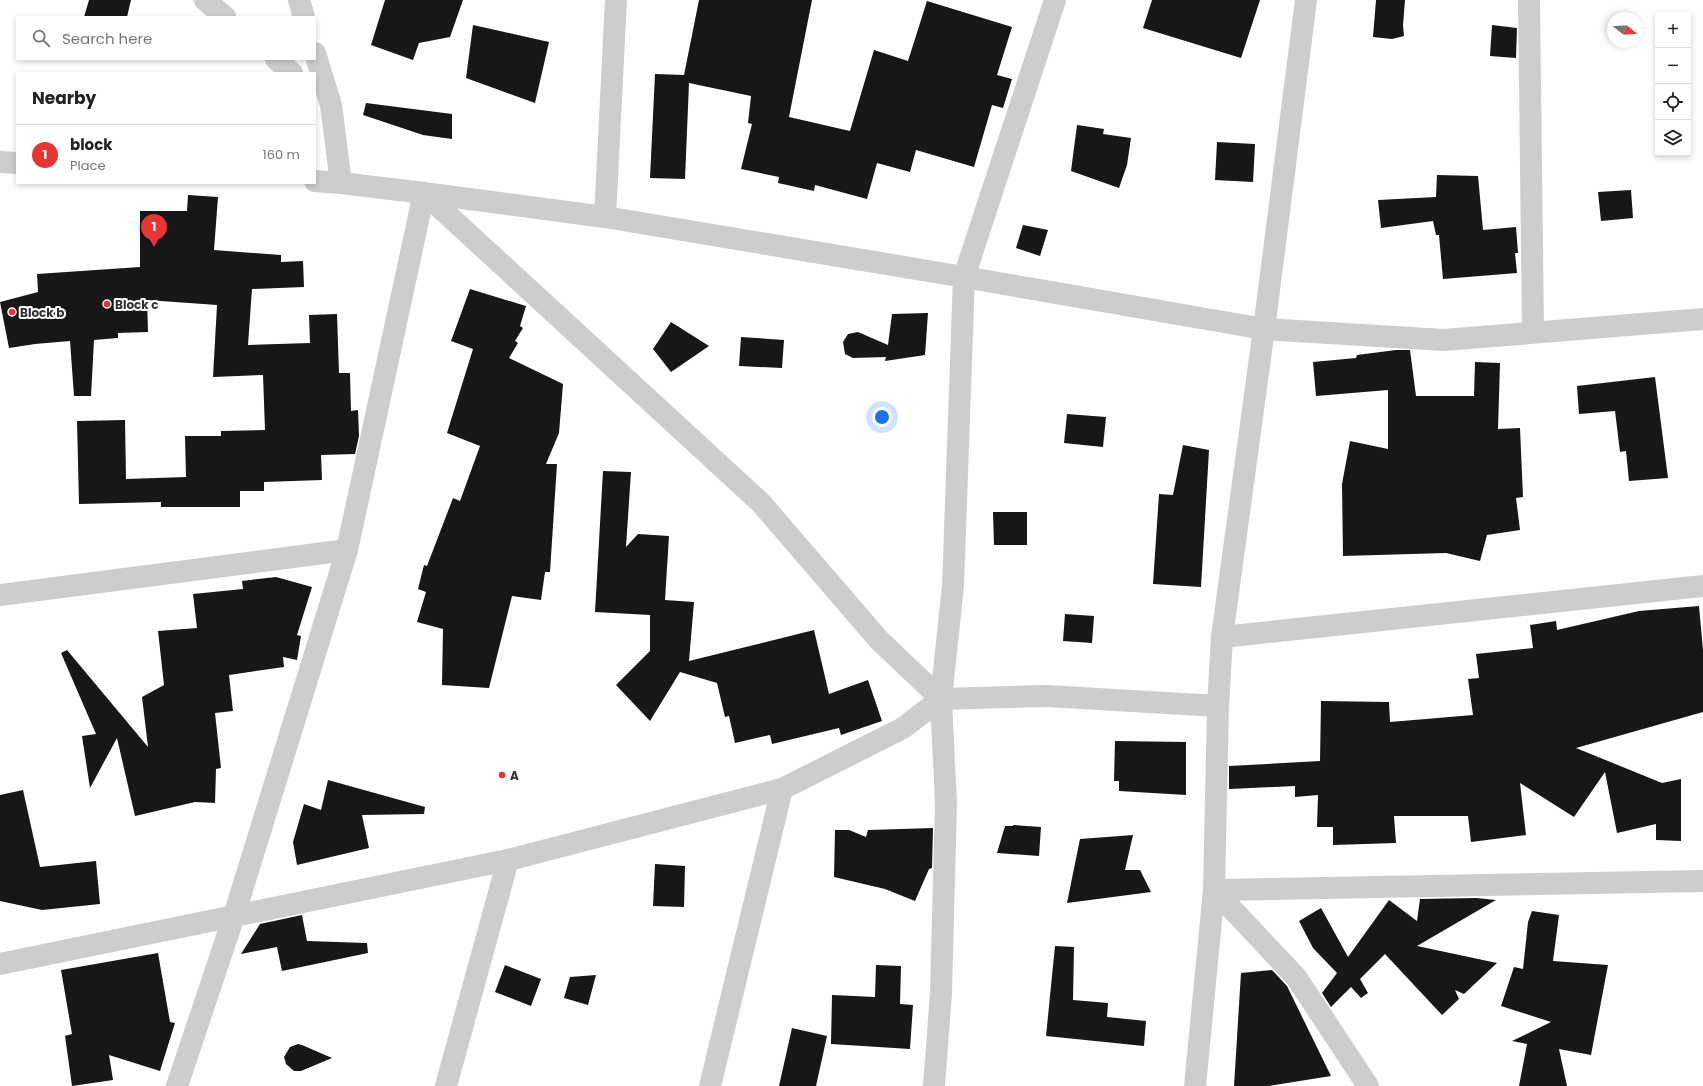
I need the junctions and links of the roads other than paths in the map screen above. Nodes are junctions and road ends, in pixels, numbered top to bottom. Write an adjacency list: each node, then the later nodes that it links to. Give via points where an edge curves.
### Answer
1 (205, 0): 7 (street)
2 (299, 0): 8 (street)
3 (616, 0): 18 (street)
4 (1055, 0): 19 (street)
5 (1306, 0): 21 (street)
6 (1529, 0): 22 (street)
7 (224, 16)
8 (304, 16)
9 (316, 59): 12 (street)
10 (277, 60): 11 (street)
11 (291, 72)
12 (323, 98): 16 (street)
13 (0, 162): 14 (street)
14 (16, 163)
15 (316, 181): 16 (street)
16 (341, 183): 17 (street)
17 (424, 193): 18 (street); 23 (street); 27 (street, via 761,503 879,640)
18 (605, 217): 19 (street)
19 (964, 277): 21 (street); 27 (street, via 953,586)
20 (1703, 319): 22 (street)
21 (1264, 329): 22 (street, via 1444,340); 26 (street)
22 (1534, 332)
23 (347, 550): 25 (street); 33 (street)
24 (1703, 586): 26 (street)
25 (0, 595)
26 (1222, 637): 28 (street)
27 (941, 699): 28 (street, via 1046,696); 29 (street, via 903,728); 38 (street, via 946,803 941,992)
28 (1218, 706): 32 (street)
29 (782, 789): 30 (street); 37 (street)
30 (508, 860): 33 (street); 36 (street)
31 (1703, 880): 32 (street)
32 (1214, 890): 39 (street); 40 (street, via 1296,977)
33 (234, 916): 34 (street); 35 (street)
34 (0, 964)
35 (178, 1086)
36 (446, 1086)
37 (710, 1086)
38 (934, 1086)
39 (1195, 1086)
40 (1368, 1086)

